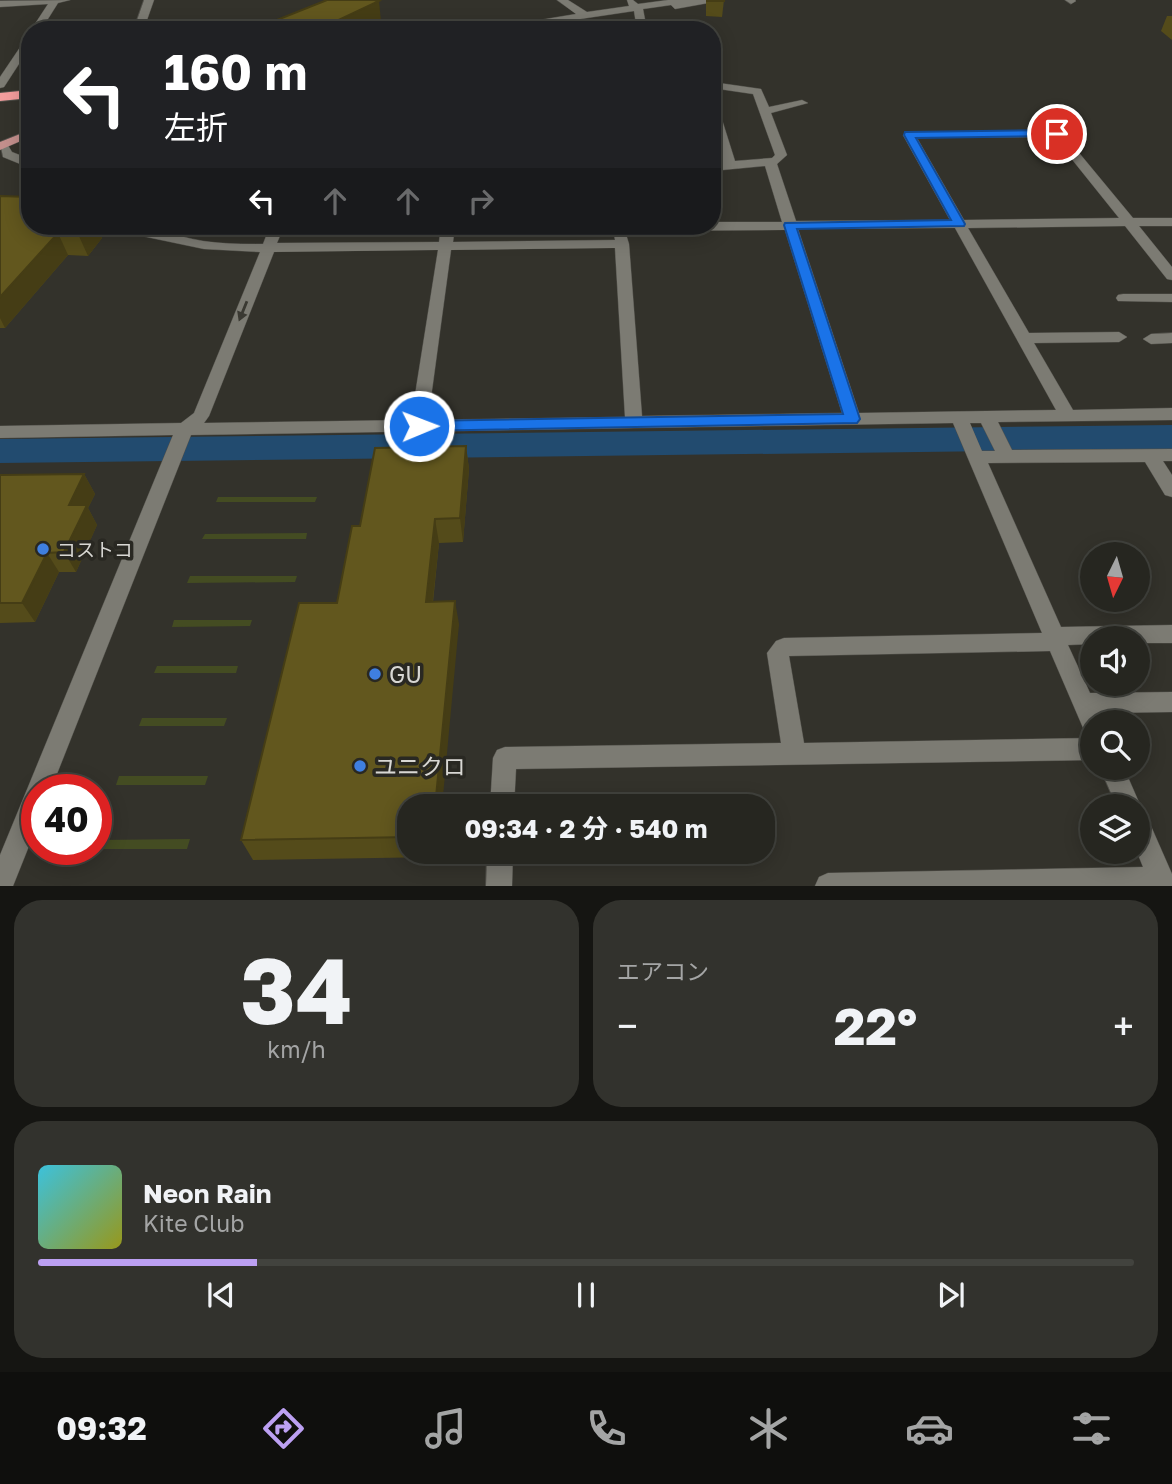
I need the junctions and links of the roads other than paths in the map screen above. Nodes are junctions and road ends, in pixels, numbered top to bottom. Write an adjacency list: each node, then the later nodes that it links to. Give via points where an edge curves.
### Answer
1 (55, 0): 2 (street); 8 (street); 12 (street)
2 (65, 0)
3 (149, 0): 11 (street)
4 (562, 0): 10 (street)
5 (616, 0): 9 (street, via 630,2)
6 (687, 0): 9 (street)
7 (720, 0): 9 (street)
8 (0, 4)
9 (639, 10): 10 (street); 14 (street); 15 (street)
10 (585, 15): 13 (street)
11 (142, 20)
12 (42, 21)
13 (545, 21)
14 (574, 21)
15 (641, 21)
16 (21, 53): 17 (street)
17 (0, 85)
18 (721, 86): 22 (street, via 757,91)
19 (21, 95): 20 (highway)
20 (0, 97)
21 (802, 103): 22 (street)
22 (765, 111): 27 (street, via 781,155)
23 (721, 136): 28 (street)
24 (21, 138): 25 (main road)
25 (1, 146): 26 (street)
26 (21, 160)
27 (770, 162): 28 (street); 34 (street)
28 (730, 165): 29 (street)
29 (721, 166)
30 (1129, 222): 31 (street); 32 (street); 32 (street, via 1057,134 909,135); 42 (street)
31 (1172, 222)
32 (959, 224): 34 (street); 46 (street)
33 (721, 225): 34 (street)
34 (790, 225): 51 (street)
35 (156, 235): 41 (street, via 204,245)
36 (273, 235): 41 (street)
37 (446, 235): 40 (street)
38 (621, 235): 39 (street)
39 (622, 244): 40 (street); 52 (street)
40 (444, 246): 41 (street); 55 (street)
41 (268, 248): 57 (street, one-way to 57, via 201,416)
42 (1172, 276)
43 (1123, 298): 44 (street)
44 (1172, 298)
45 (1119, 337): 46 (street)
46 (1024, 338): 50 (street)
47 (1172, 338): 48 (street)
48 (1151, 339)
49 (1172, 414): 50 (street)
50 (1068, 416): 54 (street)
51 (852, 419): 52 (street); 53 (street)
52 (634, 423): 55 (street)
53 (961, 423): 54 (street); 58 (street)
54 (990, 424): 59 (street)
55 (419, 426): 57 (street)
56 (0, 432): 57 (street)
57 (183, 435): 70 (street)
58 (974, 453): 59 (street); 64 (street)
59 (1004, 453): 61 (street)
60 (1172, 454): 61 (street)
61 (1150, 455): 62 (street)
62 (1172, 490)
63 (1172, 634): 64 (street)
64 (1056, 639): 66 (street); 69 (street, via 784,647 778,661)
65 (1172, 702): 67 (street)
66 (1087, 710)
67 (1111, 710)
68 (1080, 750): 69 (street)
69 (795, 754): 71 (street, via 505,758)
70 (45, 774)
71 (503, 794)
72 (21, 834): 76 (street)
73 (1150, 854): 75 (street)
74 (500, 864): 77 (street)
75 (1162, 883): 78 (street)
76 (0, 886)
77 (499, 886)
78 (828, 886)

